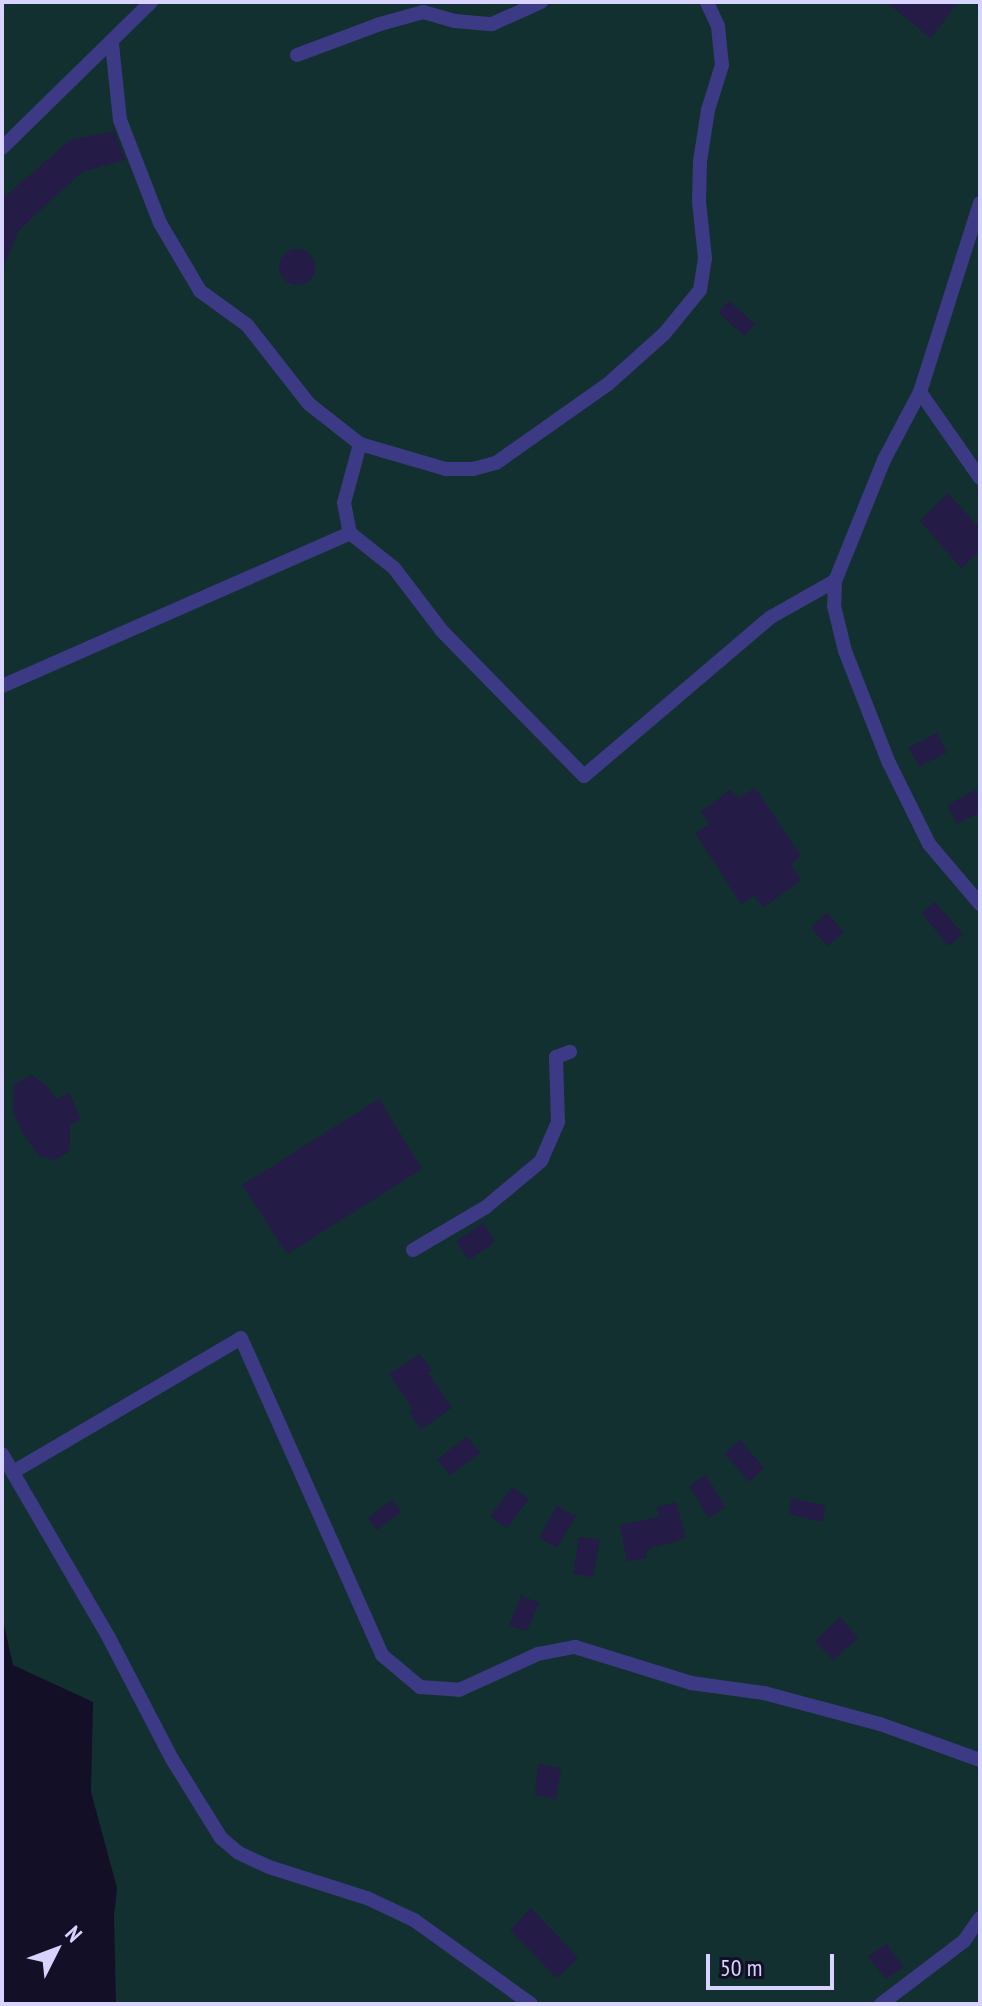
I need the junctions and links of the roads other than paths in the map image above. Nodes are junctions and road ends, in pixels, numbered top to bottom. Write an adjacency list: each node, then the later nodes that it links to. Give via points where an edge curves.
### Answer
1 (151, 2): 4 (street)
2 (541, 2): 5 (street, via 492,24 423,12)
3 (707, 2): 9 (street, via 718,26 722,65 700,161 704,276 689,308 608,384 496,463 446,469)
4 (112, 44): 6 (street); 9 (street, via 120,120 160,223 200,291 247,325 309,404)
5 (297, 55)
6 (2, 148)
7 (980, 203): 8 (street)
8 (920, 392): 10 (street); 12 (street, via 884,460)
9 (360, 444): 11 (street, via 344,503)
10 (980, 478)
11 (350, 533): 12 (street, via 394,568 442,631 584,776 771,617); 13 (street)
12 (835, 581): 14 (street, via 834,606 845,651 889,763 929,844)
13 (2, 686)
14 (980, 904)
15 (570, 1052): 16 (street, via 556,1057 558,1122 541,1161 486,1207)
16 (413, 1250)
17 (2, 1454): 18 (street)
18 (13, 1472): 19 (street, via 241,1338 382,1655 420,1687 459,1690 538,1654 575,1647 691,1683 764,1693 866,1720); 21 (street, via 221,1838 269,1867 367,1898 414,1920)
19 (980, 1760)
20 (980, 1918): 22 (street, via 964,1941)
21 (531, 2004)
22 (881, 2004)

